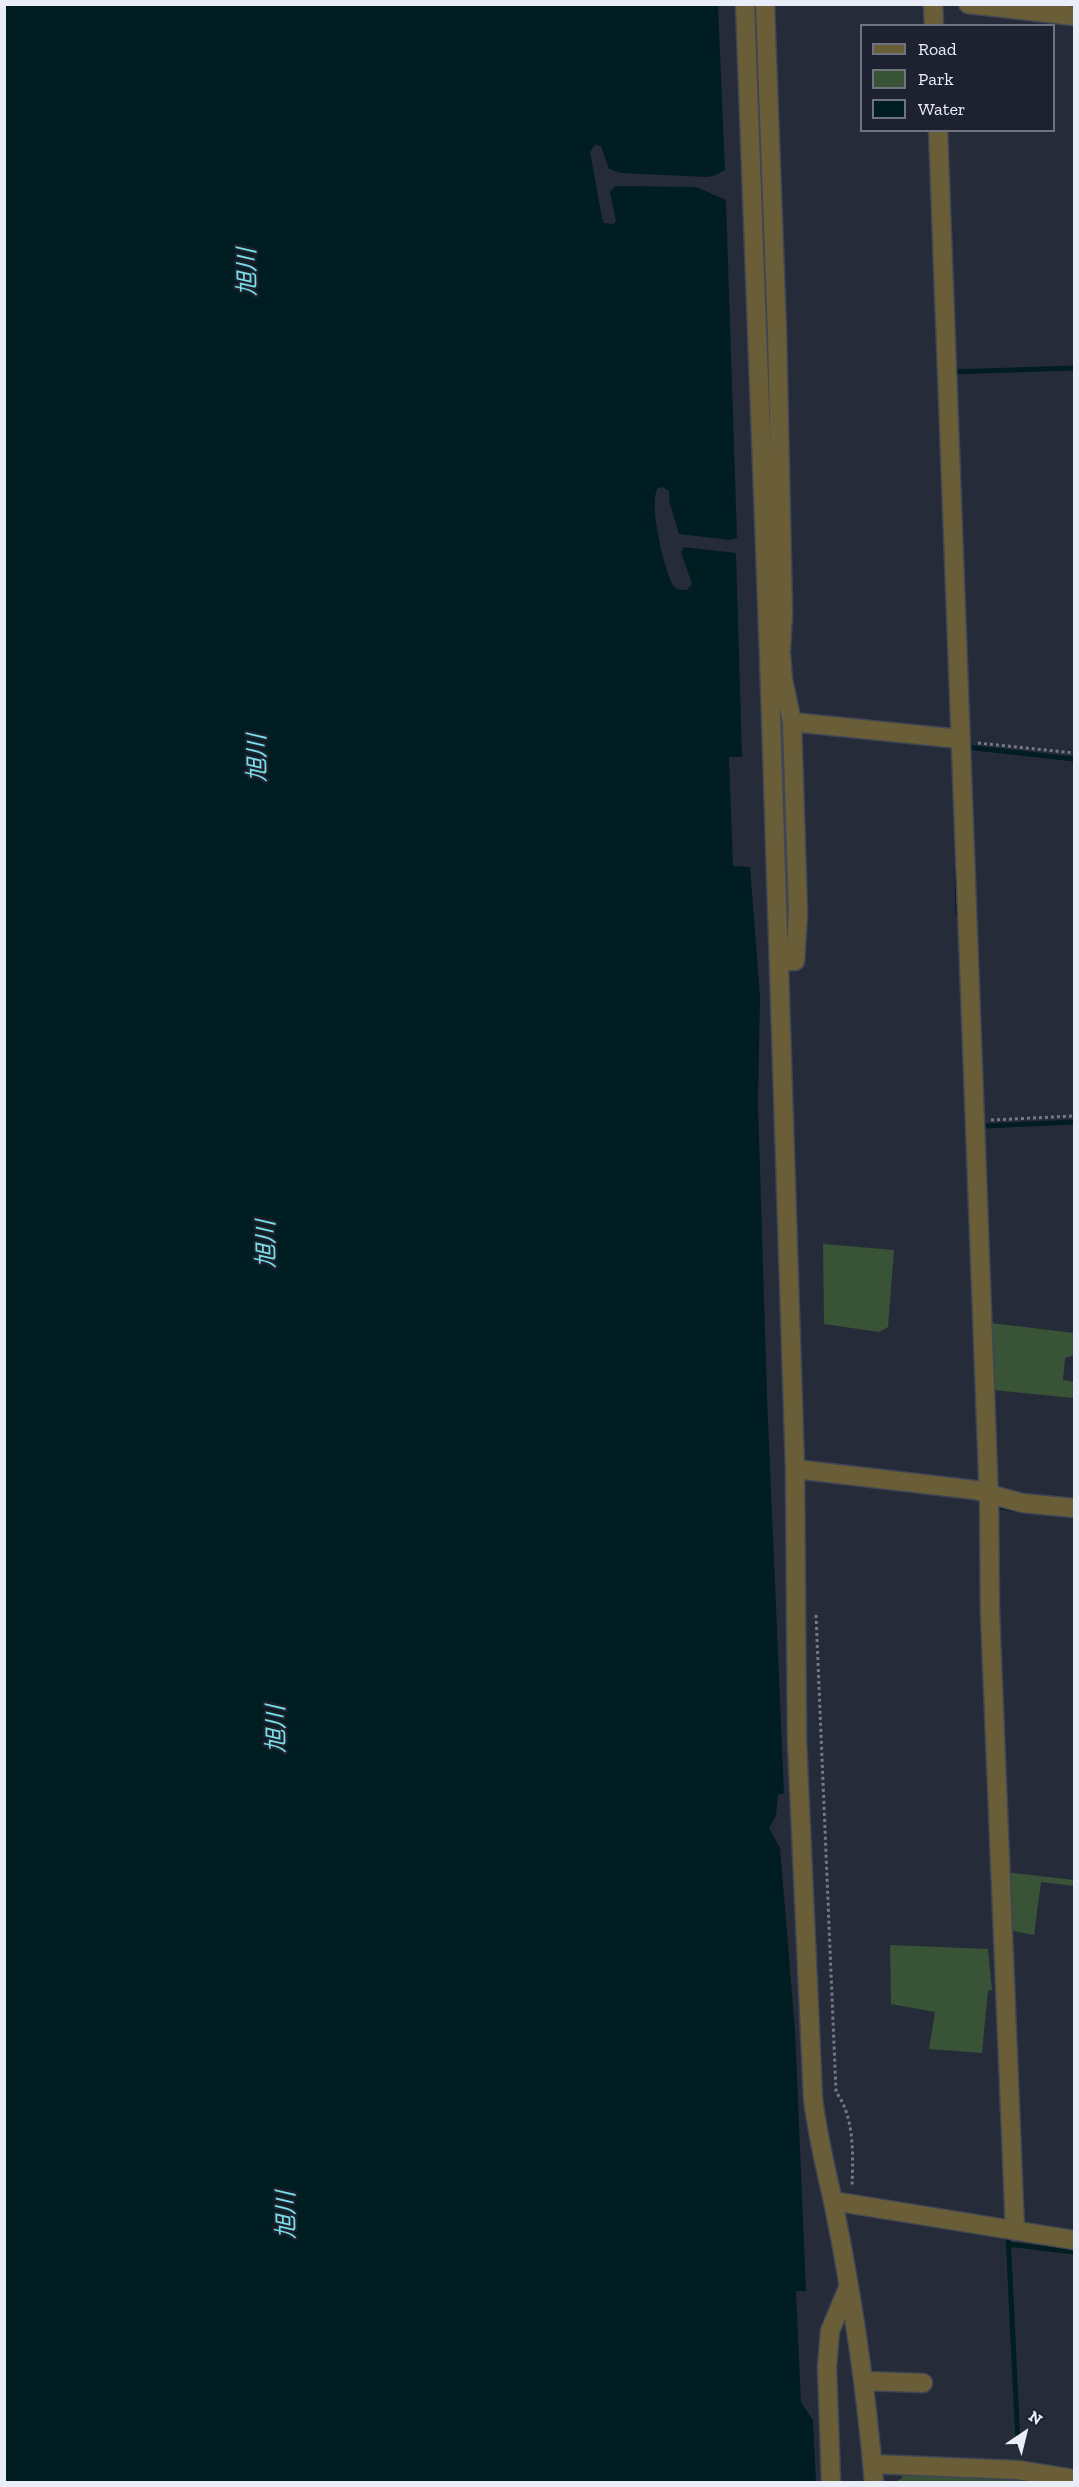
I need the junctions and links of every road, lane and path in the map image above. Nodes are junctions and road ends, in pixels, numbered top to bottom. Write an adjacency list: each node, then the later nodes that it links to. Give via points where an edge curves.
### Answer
1 (745, 4): 8 (street)
2 (765, 4): 8 (street, via 783,612)
3 (933, 4): 6 (street)
4 (968, 4): 5 (street)
5 (1074, 16)
6 (934, 24)
7 (938, 132): 10 (street)
8 (776, 654): 9 (street); 12 (street)
9 (792, 722): 10 (street); 12 (street, via 798,913 795,961)
10 (954, 738): 11 (path); 14 (street)
11 (1074, 753)
12 (779, 961): 15 (street)
13 (1074, 1116): 14 (path)
14 (974, 1121): 16 (street)
15 (795, 1469): 16 (street); 19 (street, via 797,1741 813,2097)
16 (985, 1496): 17 (street); 21 (street)
17 (1074, 1509)
18 (816, 1604): 20 (path, via 836,2092 844,2102 849,2127)
19 (833, 2201): 20 (street); 23 (street)
20 (852, 2204): 21 (street)
21 (1009, 2231): 22 (street)
22 (1074, 2240)
23 (848, 2288): 24 (street); 28 (street, via 830,2331 827,2367)
24 (864, 2380): 25 (street); 26 (street)
25 (923, 2383)
26 (872, 2464): 27 (street, via 1018,2470); 29 (street)
27 (1074, 2479)
28 (831, 2482)
29 (874, 2482)

